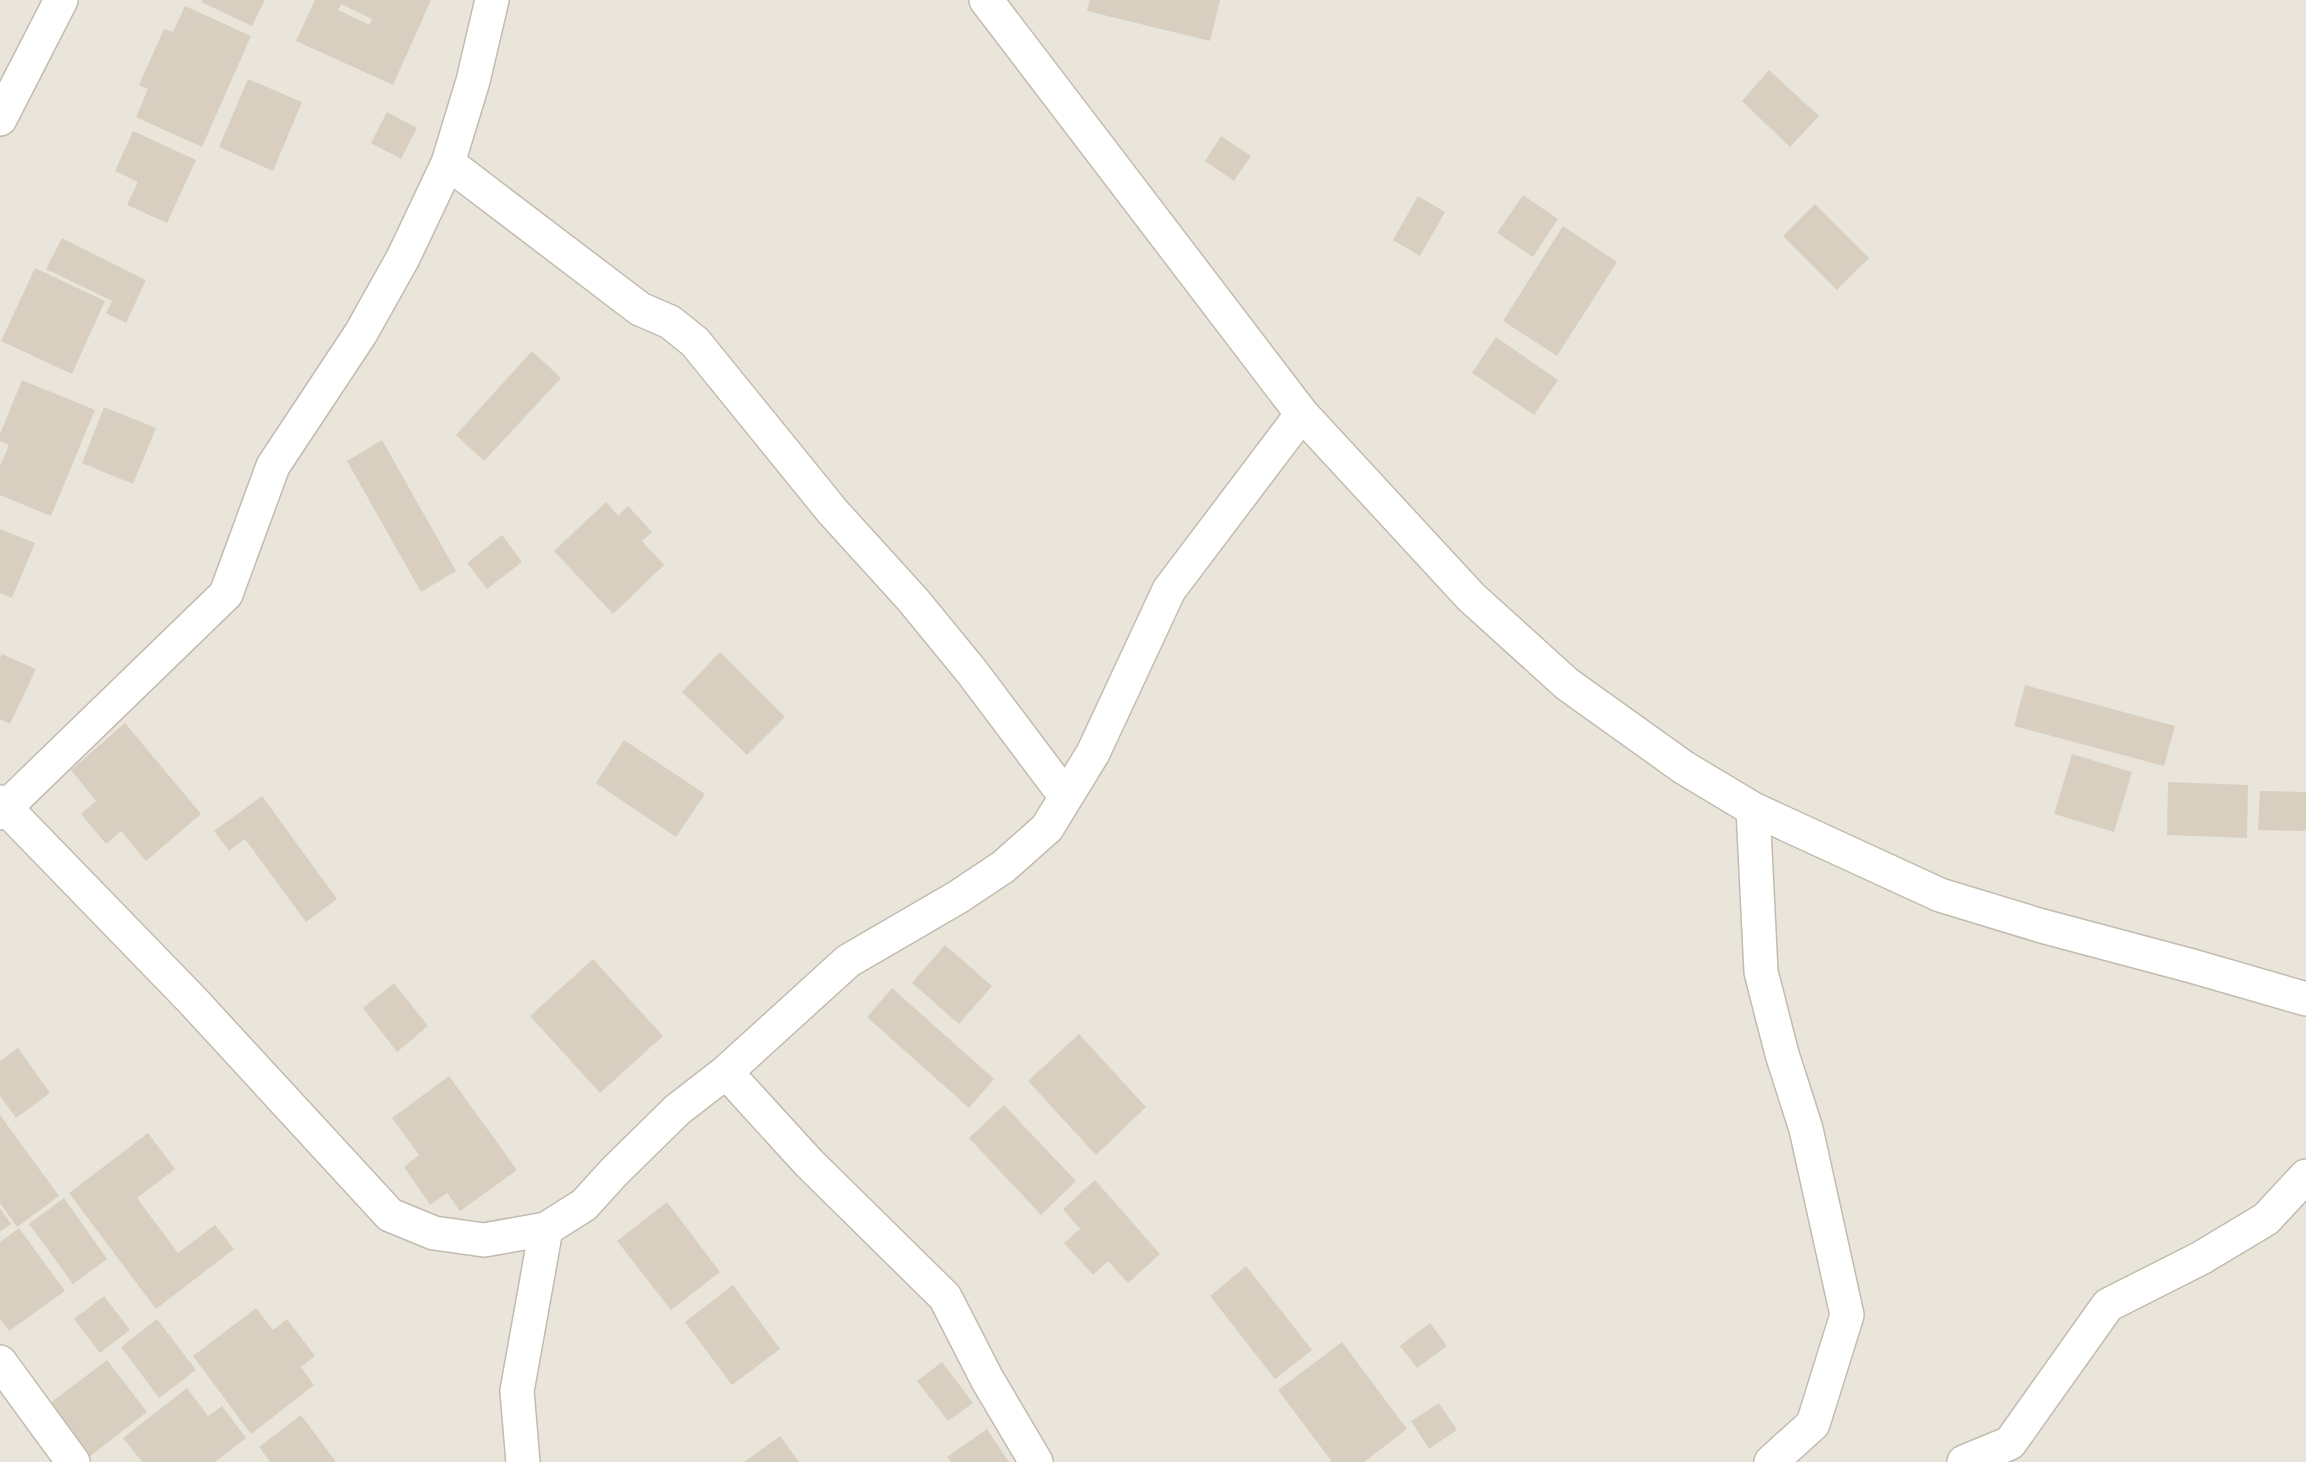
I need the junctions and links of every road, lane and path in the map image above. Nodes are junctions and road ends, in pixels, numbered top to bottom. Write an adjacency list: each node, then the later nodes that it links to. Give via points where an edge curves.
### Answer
1 (61, 0): 4 (street)
2 (492, 0): 5 (street)
3 (986, 0): 6 (street)
4 (0, 120)
5 (448, 163): 7 (street, via 640,309 670,322 696,342 833,512 972,672); 8 (street, via 403,258 361,333 273,466 226,594)
6 (1302, 414): 7 (street, via 1169,590 1093,753); 9 (street, via 1471,597 1567,684 1683,767)
7 (1066, 797): 11 (street, via 1047,828 1003,867 848,961)
8 (2, 807): 13 (street, via 192,1000 390,1215 434,1233 484,1240)
9 (1753, 809): 10 (street, via 1940,895); 18 (street, via 1761,972 1806,1129 1846,1315 1813,1424)
10 (2306, 999)
11 (726, 1072): 13 (street, via 677,1110 584,1205); 17 (street, via 809,1163 945,1297)
12 (2306, 1176): 19 (street, via 2266,1219 2201,1258 2108,1305 2010,1443)
13 (546, 1229): 16 (street, via 517,1391)
14 (0, 1362): 15 (street)
15 (73, 1462)
16 (523, 1462)
17 (1036, 1462)
18 (1771, 1462)
19 (1964, 1462)

